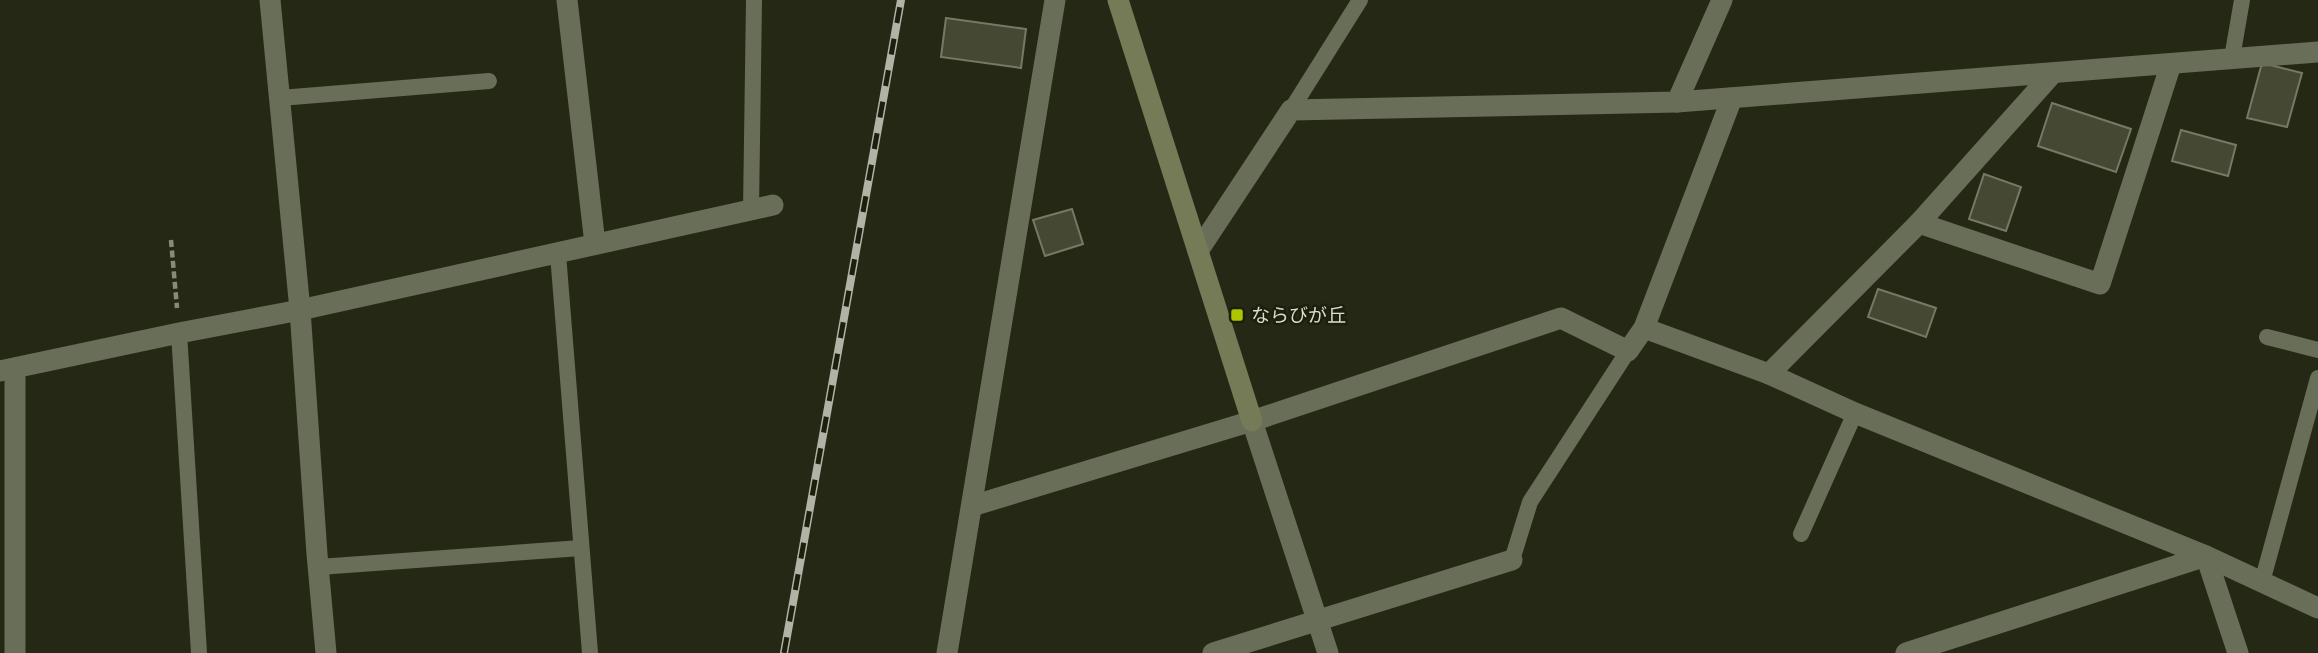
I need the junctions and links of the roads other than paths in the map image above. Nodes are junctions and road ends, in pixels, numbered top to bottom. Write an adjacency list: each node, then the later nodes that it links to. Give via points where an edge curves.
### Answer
1 (270, 0): 14 (street)
2 (567, 0): 21 (street)
3 (754, 0): 19 (lane)
4 (1055, 0): 35 (street)
5 (1118, 0): 22 (street)
6 (1360, 0): 17 (lane)
7 (1723, 0): 16 (street)
8 (2242, 0): 10 (lane)
9 (2318, 52): 10 (street)
10 (2232, 58): 11 (street)
11 (2171, 64): 12 (street); 20 (street, via 2100,284)
12 (2052, 74): 15 (street); 20 (street)
13 (489, 81): 14 (lane)
14 (280, 98): 24 (street)
15 (1732, 98): 16 (street); 25 (street)
16 (1677, 102): 17 (street)
17 (1291, 110): 22 (street)
18 (773, 205): 19 (street)
19 (751, 210): 21 (street)
20 (1919, 223): 31 (street)
21 (595, 244): 23 (street)
22 (1198, 251): 34 (street)
23 (558, 254): 24 (street); 37 (lane)
24 (300, 310): 26 (street); 40 (street)
25 (1644, 328): 29 (street); 31 (street)
26 (179, 333): 30 (street); 45 (lane)
27 (2267, 337): 28 (lane)
28 (2318, 350)
29 (1628, 351): 34 (street, via 1561,318); 39 (lane, via 1530,502)
30 (8, 369): 44 (street)
31 (1769, 374): 33 (street)
32 (2318, 378): 41 (lane)
33 (1855, 413): 36 (lane); 38 (street)
34 (1252, 421): 35 (street); 43 (street)
35 (972, 506): 48 (street)
36 (1801, 534)
37 (582, 548): 40 (lane); 47 (lane)
38 (2206, 556): 41 (street); 51 (street); 52 (street)
39 (1512, 560): 43 (street)
40 (319, 566): 46 (street)
41 (2262, 582): 42 (street)
42 (2318, 608)
43 (1318, 620): 49 (street); 50 (street)
44 (15, 653)
45 (199, 653)
46 (327, 653)
47 (590, 653)
48 (947, 653)
49 (1213, 653)
50 (1328, 653)
51 (1906, 653)
52 (2238, 653)

